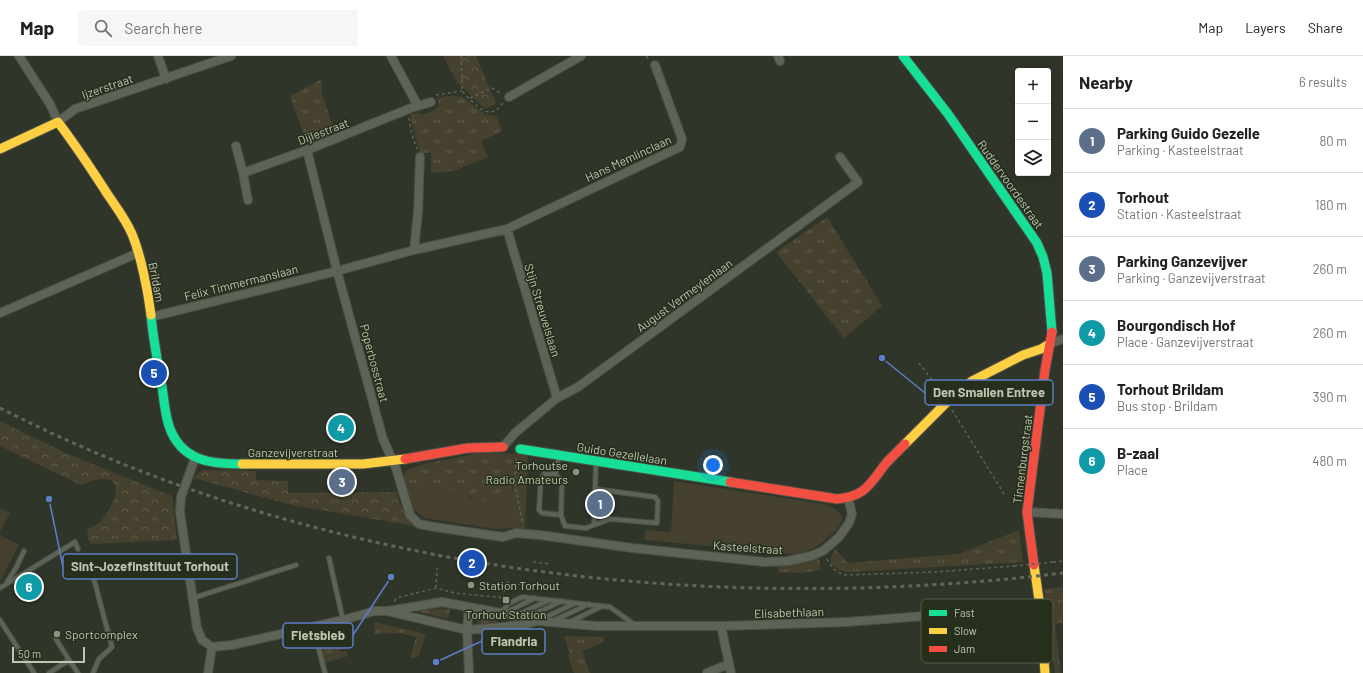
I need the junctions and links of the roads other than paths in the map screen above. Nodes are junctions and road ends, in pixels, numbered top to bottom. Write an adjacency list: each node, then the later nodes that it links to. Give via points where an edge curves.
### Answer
1 (19, 56): 12 (street, via 50,104)
2 (158, 56): 8 (street)
3 (231, 56): 8 (street, Ijzerstraat)
4 (391, 56): 11 (street)
5 (581, 56): 9 (street)
6 (903, 56): 27 (street, Ruddervoordestraat, via 948,114 1037,243 1047,274 1052,330)
7 (655, 65): 20 (street, Hans Memlinclaan, via 682,139 680,147)
8 (166, 79): 12 (street, Ijzerstraat, via 75,109)
9 (509, 97)
10 (431, 102): 11 (street, Dijlestraat)
11 (412, 108): 15 (street, Dijlestraat)
12 (58, 122): 14 (street); 22 (street, Brildam, via 122,216 132,234)
13 (236, 146): 18 (street)
14 (0, 149)
15 (306, 150): 18 (street, Dijlestraat); 23 (street, Poperbosstraat)
16 (420, 157): 21 (street)
17 (840, 157): 28 (street, August Vermeylenlaan, via 858,182 578,387)
18 (243, 173): 19 (street)
19 (248, 200)
20 (507, 229): 21 (street); 28 (street, Stijn Streuvelslaan)
21 (414, 250): 23 (street)
22 (138, 253): 24 (street); 25 (street, Brildam)
23 (337, 270): 25 (street, Felix Timmermanslaan); 33 (street, Poperbosstraat, via 383,439)
24 (0, 313)
25 (151, 317): 32 (street, Brildam, via 172,435 184,450)
26 (1063, 339): 27 (street)
27 (1049, 344): 37 (street, via 972,381 947,402 888,461 869,486); 38 (street, Tinnenburgstraat)
28 (557, 398): 29 (street, August Vermeylenlaan, via 515,433)
29 (503, 447): 30 (street, Guido Gezellelaan); 33 (street, Guido Gezellelaan, via 468,448)
30 (520, 449): 31 (street, Guido Gezellelaan)
31 (559, 456): 34 (street, Guido Gezellelaan); 35 (lane, via 556,472)
32 (195, 458): 33 (street, Ganzevijverstraat, via 219,464 363,464); 48 (street, via 180,504)
33 (392, 461): 37 (street, Kasteelstraat, via 410,516 419,524 503,537 516,533 765,562 799,560 823,551 839,537 849,523 852,514)
34 (596, 461): 36 (lane); 37 (street, Guido Gezellelaan, via 837,499)
35 (553, 473): 40 (lane, via 562,480); 40 (lane, via 544,474 541,479 539,510 542,513)
36 (595, 488): 41 (lane); 41 (lane, via 654,497 658,501 657,523 610,519)
37 (848, 498)
38 (1027, 512): 39 (street); 50 (street, Tinnenburgstraat)
39 (1063, 514)
40 (561, 515): 41 (lane, via 565,526 586,528)
41 (594, 525)
42 (78, 549): 47 (lane, via 74,542)
43 (24, 551): 47 (lane, via 16,568)
44 (329, 558): 63 (lane)
45 (296, 565): 48 (lane)
46 (89, 567): 79 (lane, via 112,647 99,659)
47 (2, 587)
48 (192, 598): 72 (street, via 197,628 202,640)
49 (535, 598): 51 (lane); 58 (lane); 58 (lane, via 522,597 508,604)
50 (1039, 599)
51 (549, 600): 52 (lane); 59 (lane)
52 (562, 601): 53 (lane); 61 (lane)
53 (576, 603): 54 (lane); 64 (lane)
54 (589, 604): 55 (lane); 65 (lane)
55 (602, 606): 66 (lane); 68 (lane, via 610,607)
56 (469, 607): 57 (street, Elisabethlaan, via 442,602); 58 (street, Elisabethlaan); 70 (street)
57 (388, 611): 63 (street, via 375,611); 70 (street, Elisabethlaan)
58 (503, 613): 59 (street, Elisabethlaan)
59 (515, 616): 61 (street, Elisabethlaan)
60 (921, 616): 69 (street, Elisabethlaan, via 847,622)
61 (526, 618): 64 (street, Elisabethlaan)
62 (0, 620): 76 (lane)
63 (343, 620): 67 (street)
64 (538, 621): 65 (street, Elisabethlaan); 70 (street, Elisabethlaan, via 523,625)
65 (552, 622): 66 (street, Elisabethlaan)
66 (568, 623): 68 (street, Elisabethlaan)
67 (313, 626): 72 (street, via 232,645); 81 (lane)
68 (635, 626): 69 (street, Elisabethlaan)
69 (721, 626): 75 (street)
70 (468, 630): 82 (street)
71 (56, 639): 73 (lane)
72 (212, 647): 80 (street)
73 (69, 660): 77 (lane); 78 (lane)
74 (1044, 663): 85 (street, Tinnenburgstraat)
75 (729, 664): 83 (street); 84 (street)
76 (34, 673)
77 (49, 673)
78 (78, 673)
79 (93, 673)
80 (208, 673)
81 (325, 673)
82 (469, 673)
83 (707, 673)
84 (731, 673)
85 (1045, 673)

